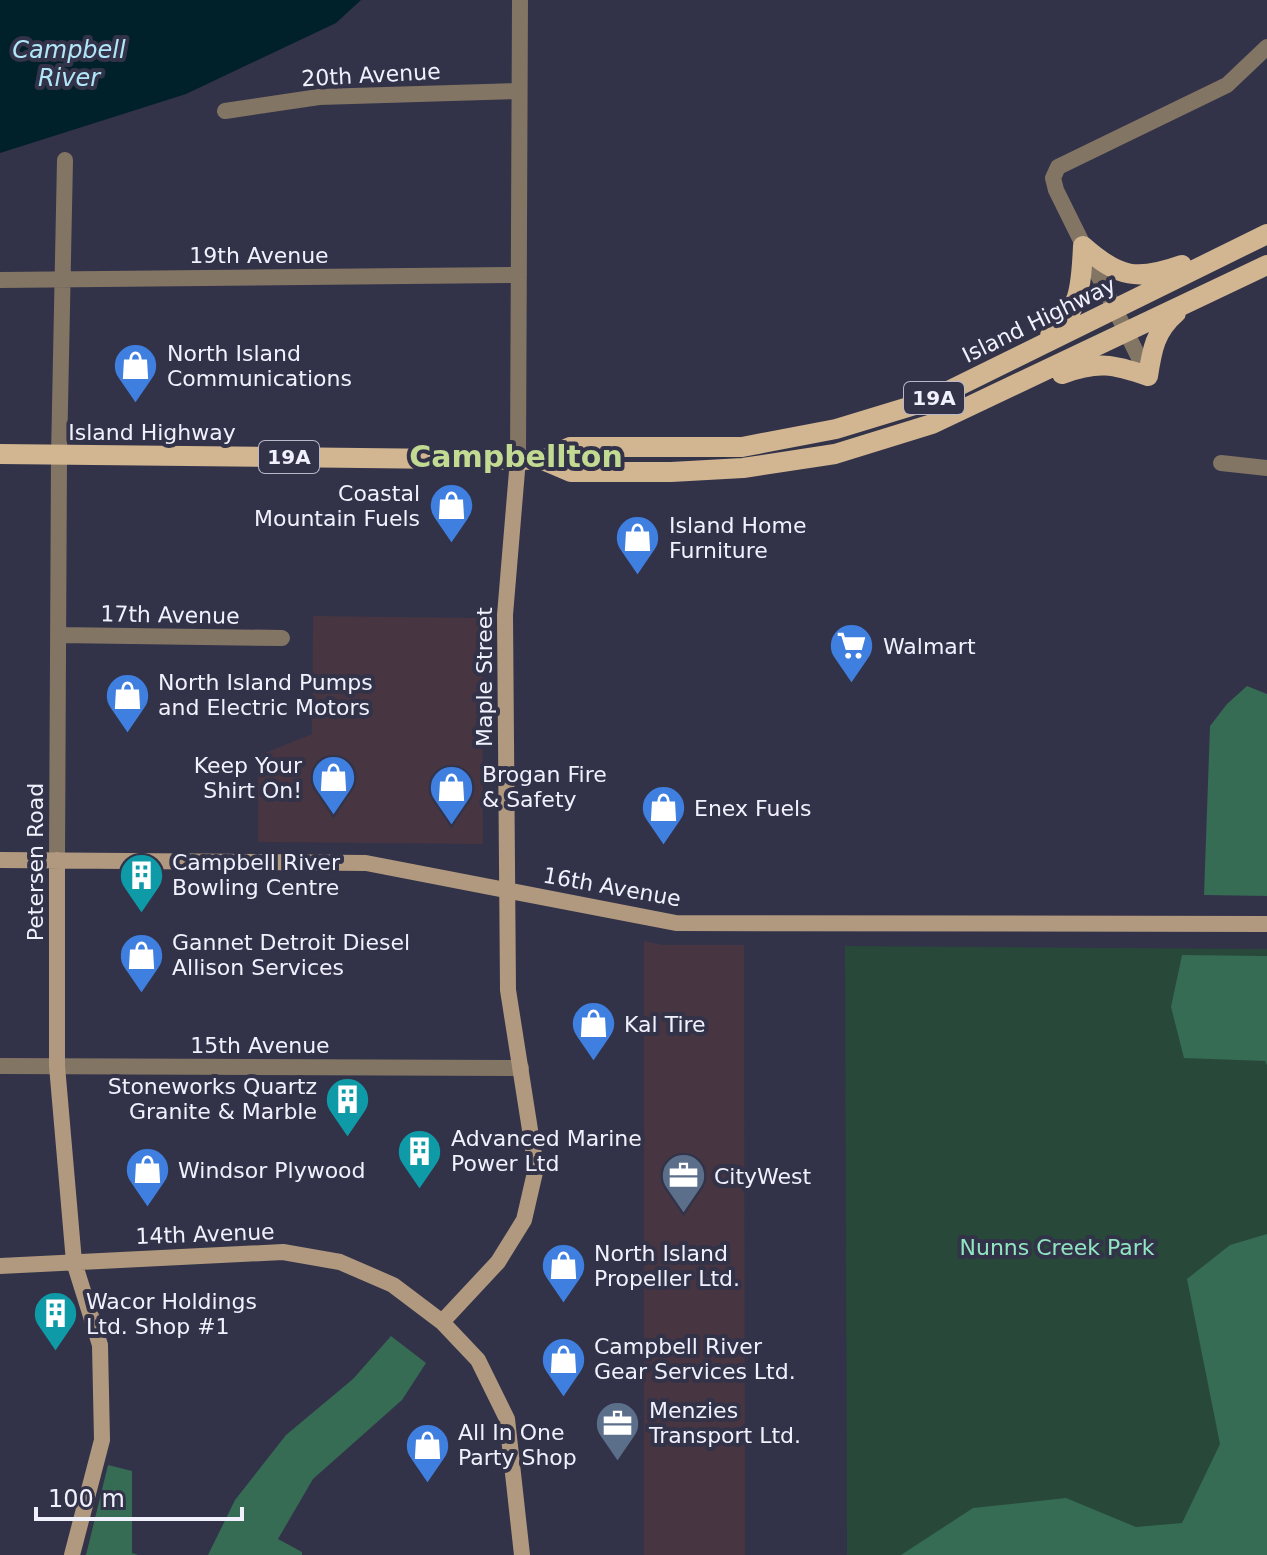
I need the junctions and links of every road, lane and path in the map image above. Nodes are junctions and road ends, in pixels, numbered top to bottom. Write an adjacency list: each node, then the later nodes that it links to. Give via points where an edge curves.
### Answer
1 (520, 0): 3 (street, Maple Street)
2 (1267, 47): 7 (street, via 1227,85 1058,167 1053,178 1056,190)
3 (519, 91): 4 (street, 20th Avenue, via 319,97); 9 (street, Maple Street)
4 (225, 111)
5 (65, 160): 10 (street, Petersen Road)
6 (1266, 235): 7 (main road, via 1141,276 1105,266); 13 (main road, Island Highway / 19A)
7 (1083, 246): 13 (street); 15 (main road, via 1078,299)
8 (1267, 265): 12 (main road, Island Highway / 19A)
9 (519, 275): 10 (street, 19th Avenue); 20 (street, Maple Street)
10 (63, 279): 11 (street, 19th Avenue); 19 (street, Petersen Road)
11 (0, 280)
12 (1188, 303): 14 (main road, Island Highway / 19A); 16 (main road, via 1157,334)
13 (1115, 309): 14 (street); 15 (main road, Island Highway / 19A)
14 (1126, 332): 16 (street); 17 (main road, Island Highway / 19A)
15 (1039, 347): 21 (main road, Island Highway / 19A, via 928,401 836,429 742,447 570,447)
16 (1148, 376): 17 (main road, via 1119,366 1093,365)
17 (932, 424): 21 (main road, Island Highway / 19A, via 835,454 743,468 571,472)
18 (0, 454): 19 (main road, Island Highway / 19A)
19 (59, 456): 20 (main road, Island Highway / 19A); 24 (street, Petersen Road)
20 (518, 459): 21 (main road, Island Highway / 19A); 28 (street, Maple Street, via 505,615)
21 (543, 460)
22 (1221, 463): 23 (street)
23 (1267, 468)
24 (58, 635): 25 (street, 17th Avenue); 27 (street, Petersen Road)
25 (282, 638)
26 (0, 860): 27 (street, 16th Avenue)
27 (57, 860): 28 (street, 16th Avenue, via 366,863); 31 (street, Petersen Road)
28 (507, 891): 29 (street, 16th Avenue, via 676,923); 32 (street, Maple Street, via 508,990)
29 (1267, 924)
30 (0, 1066): 31 (street, 15th Avenue)
31 (57, 1066): 32 (street, 15th Avenue); 33 (street, Petersen Road)
32 (521, 1068): 35 (street, Maple Street, via 536,1168 524,1220 498,1262)
33 (74, 1262): 34 (street, 14th Avenue); 35 (street, 14th Avenue, via 283,1252 340,1262 388,1282); 36 (street, Petersen Road, via 100,1345 102,1440)
34 (0, 1266)
35 (442, 1322): 37 (street, 14th Avenue, via 478,1360 507,1419)
36 (72, 1555)
37 (522, 1555)

